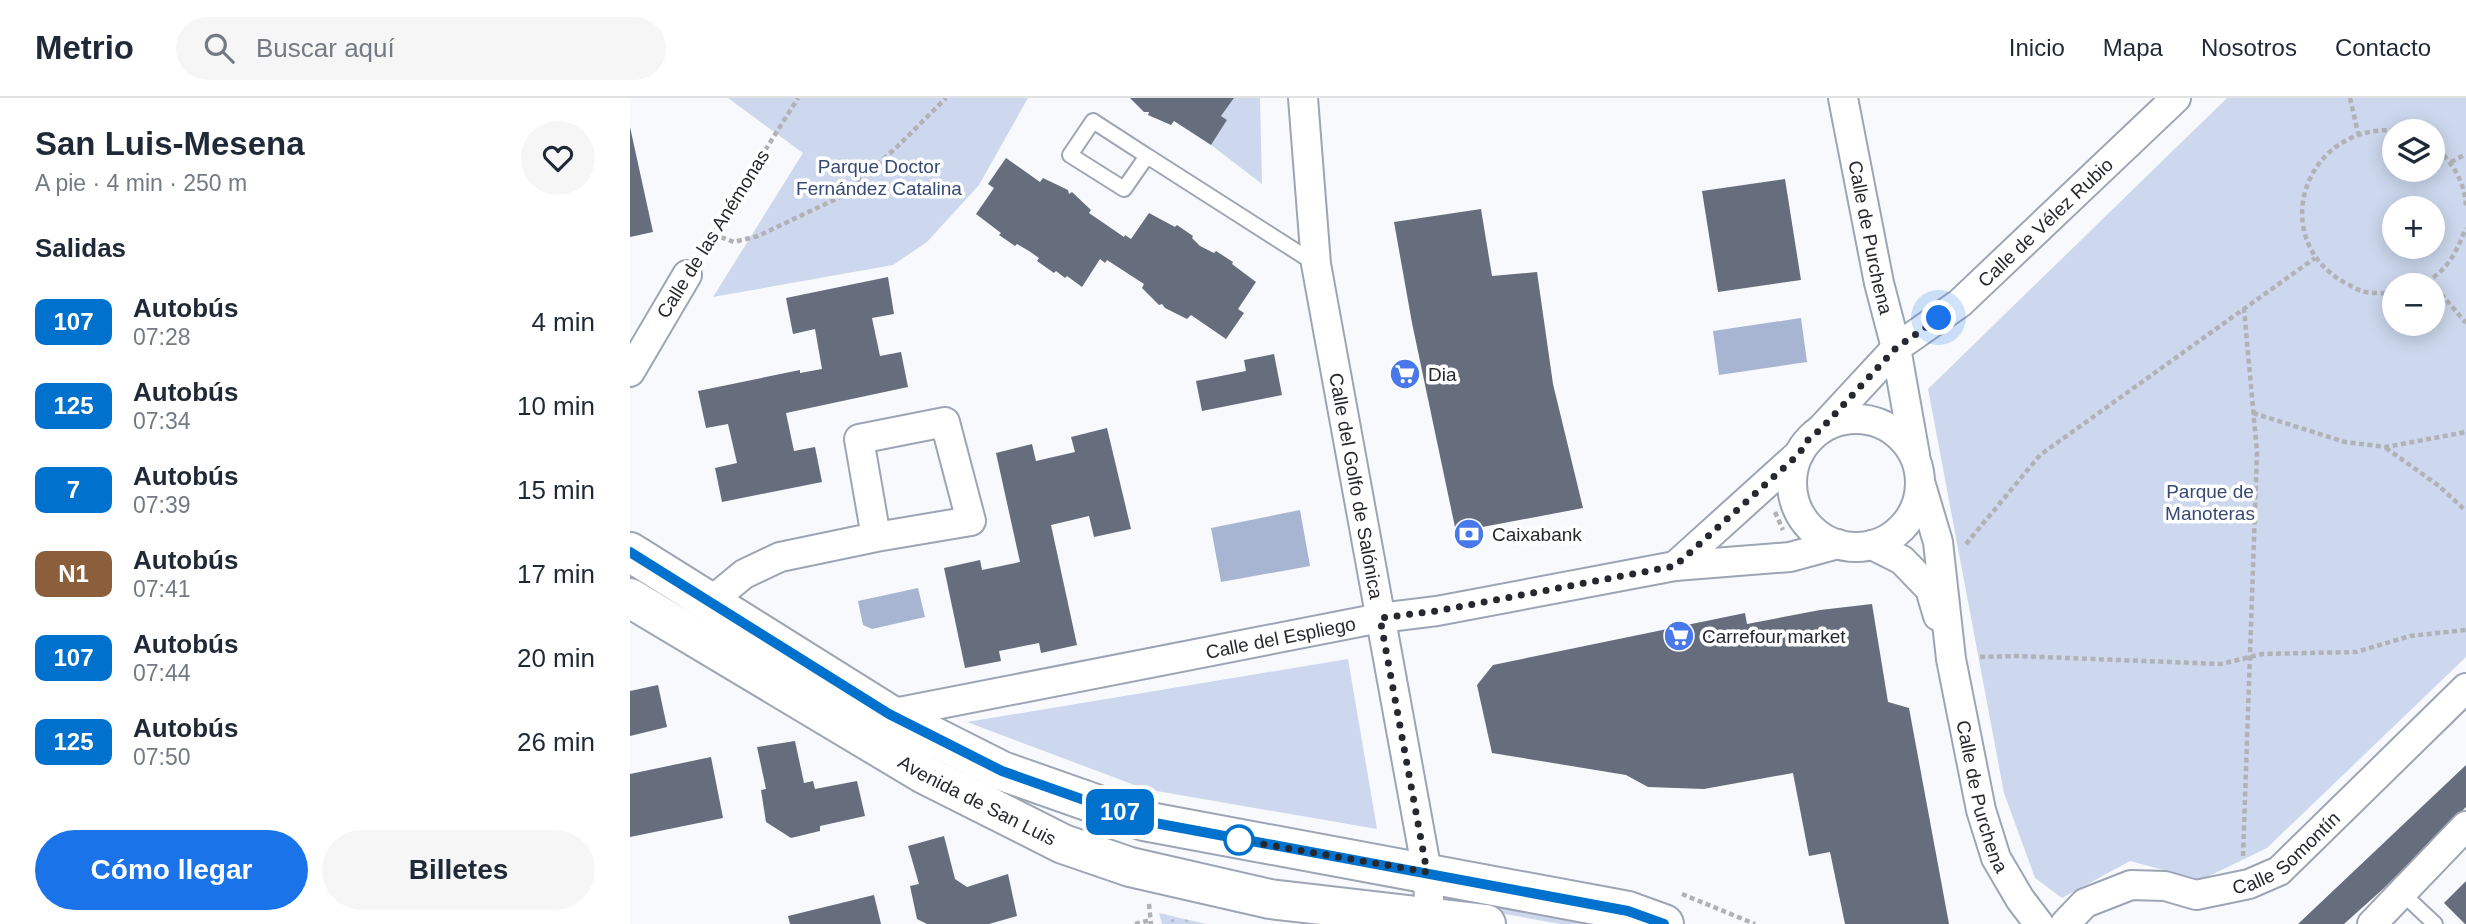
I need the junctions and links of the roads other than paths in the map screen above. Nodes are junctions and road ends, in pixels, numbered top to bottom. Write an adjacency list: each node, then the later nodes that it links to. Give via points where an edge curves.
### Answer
1 (1303, 98): 5 (street, Calle del Golfo de Salónica)
2 (1843, 98): 7 (street, Calle de Purchena)
3 (2176, 98): 7 (street, Calle de Vélez Rubio, via 1960,303)
4 (1147, 156): 4 (lane, via 1124,189 1070,155 1093,121); 5 (lane)
5 (1316, 264): 19 (street, Calle del Golfo de Salónica)
6 (687, 275): 8 (street, Calle de las Anémonas)
7 (1896, 348): 9 (street, Calle de Vélez Rubio); 11 (street, Calle de Purchena)
8 (630, 372)
9 (1821, 429): 10 (street); 11 (street, via 1841,420 1864,419 1885,425 1903,439)
10 (1799, 454): 13 (street, via 1792,481 1797,508 1813,530); 16 (street)
11 (1918, 472): 14 (street, via 1917,505 1906,523 1891,537); 20 (street, Calle de Purchena, via 1938,542)
12 (876, 537): 12 (street, via 971,521 945,422 859,439); 18 (street, via 780,557 744,574)
13 (1838, 544): 14 (street); 16 (street, Calle del Espliego, via 1790,557)
14 (1872, 545): 20 (street, Calle de Purchena, via 1902,560 1930,589)
15 (630, 552): 18 (street, Avenida de San Luis)
16 (1675, 566): 19 (street, Calle del Espliego)
17 (630, 598): 26 (street, Avenida de San Luis, via 924,774 1063,844 1130,867 1270,899)
18 (710, 602): 22 (street, Avenida de San Luis)
19 (1380, 618): 22 (street, Calle del Espliego); 24 (street, Calle del Golfo de Salónica)
20 (1951, 659): 29 (street, Calle de Purchena, via 1981,810 1996,858)
21 (2466, 688): 30 (street, Calle Somontín, via 2280,872 2196,895 2165,886 2131,885 2085,903)
22 (889, 714): 24 (street, Avenida de San Luis, via 1002,771 1144,821)
23 (2466, 826): 25 (street)
24 (1427, 872): 26 (street, Calle del Golfo de Salónica); 28 (street, Avenida de San Luis, via 1628,911)
25 (2401, 891): 31 (street); 32 (lane)
26 (1430, 920): 27 (street, Avenida de San Luis)
27 (1486, 924)
28 (1664, 924)
29 (2039, 924)
30 (2065, 924)
31 (2372, 924)
32 (2435, 924)

